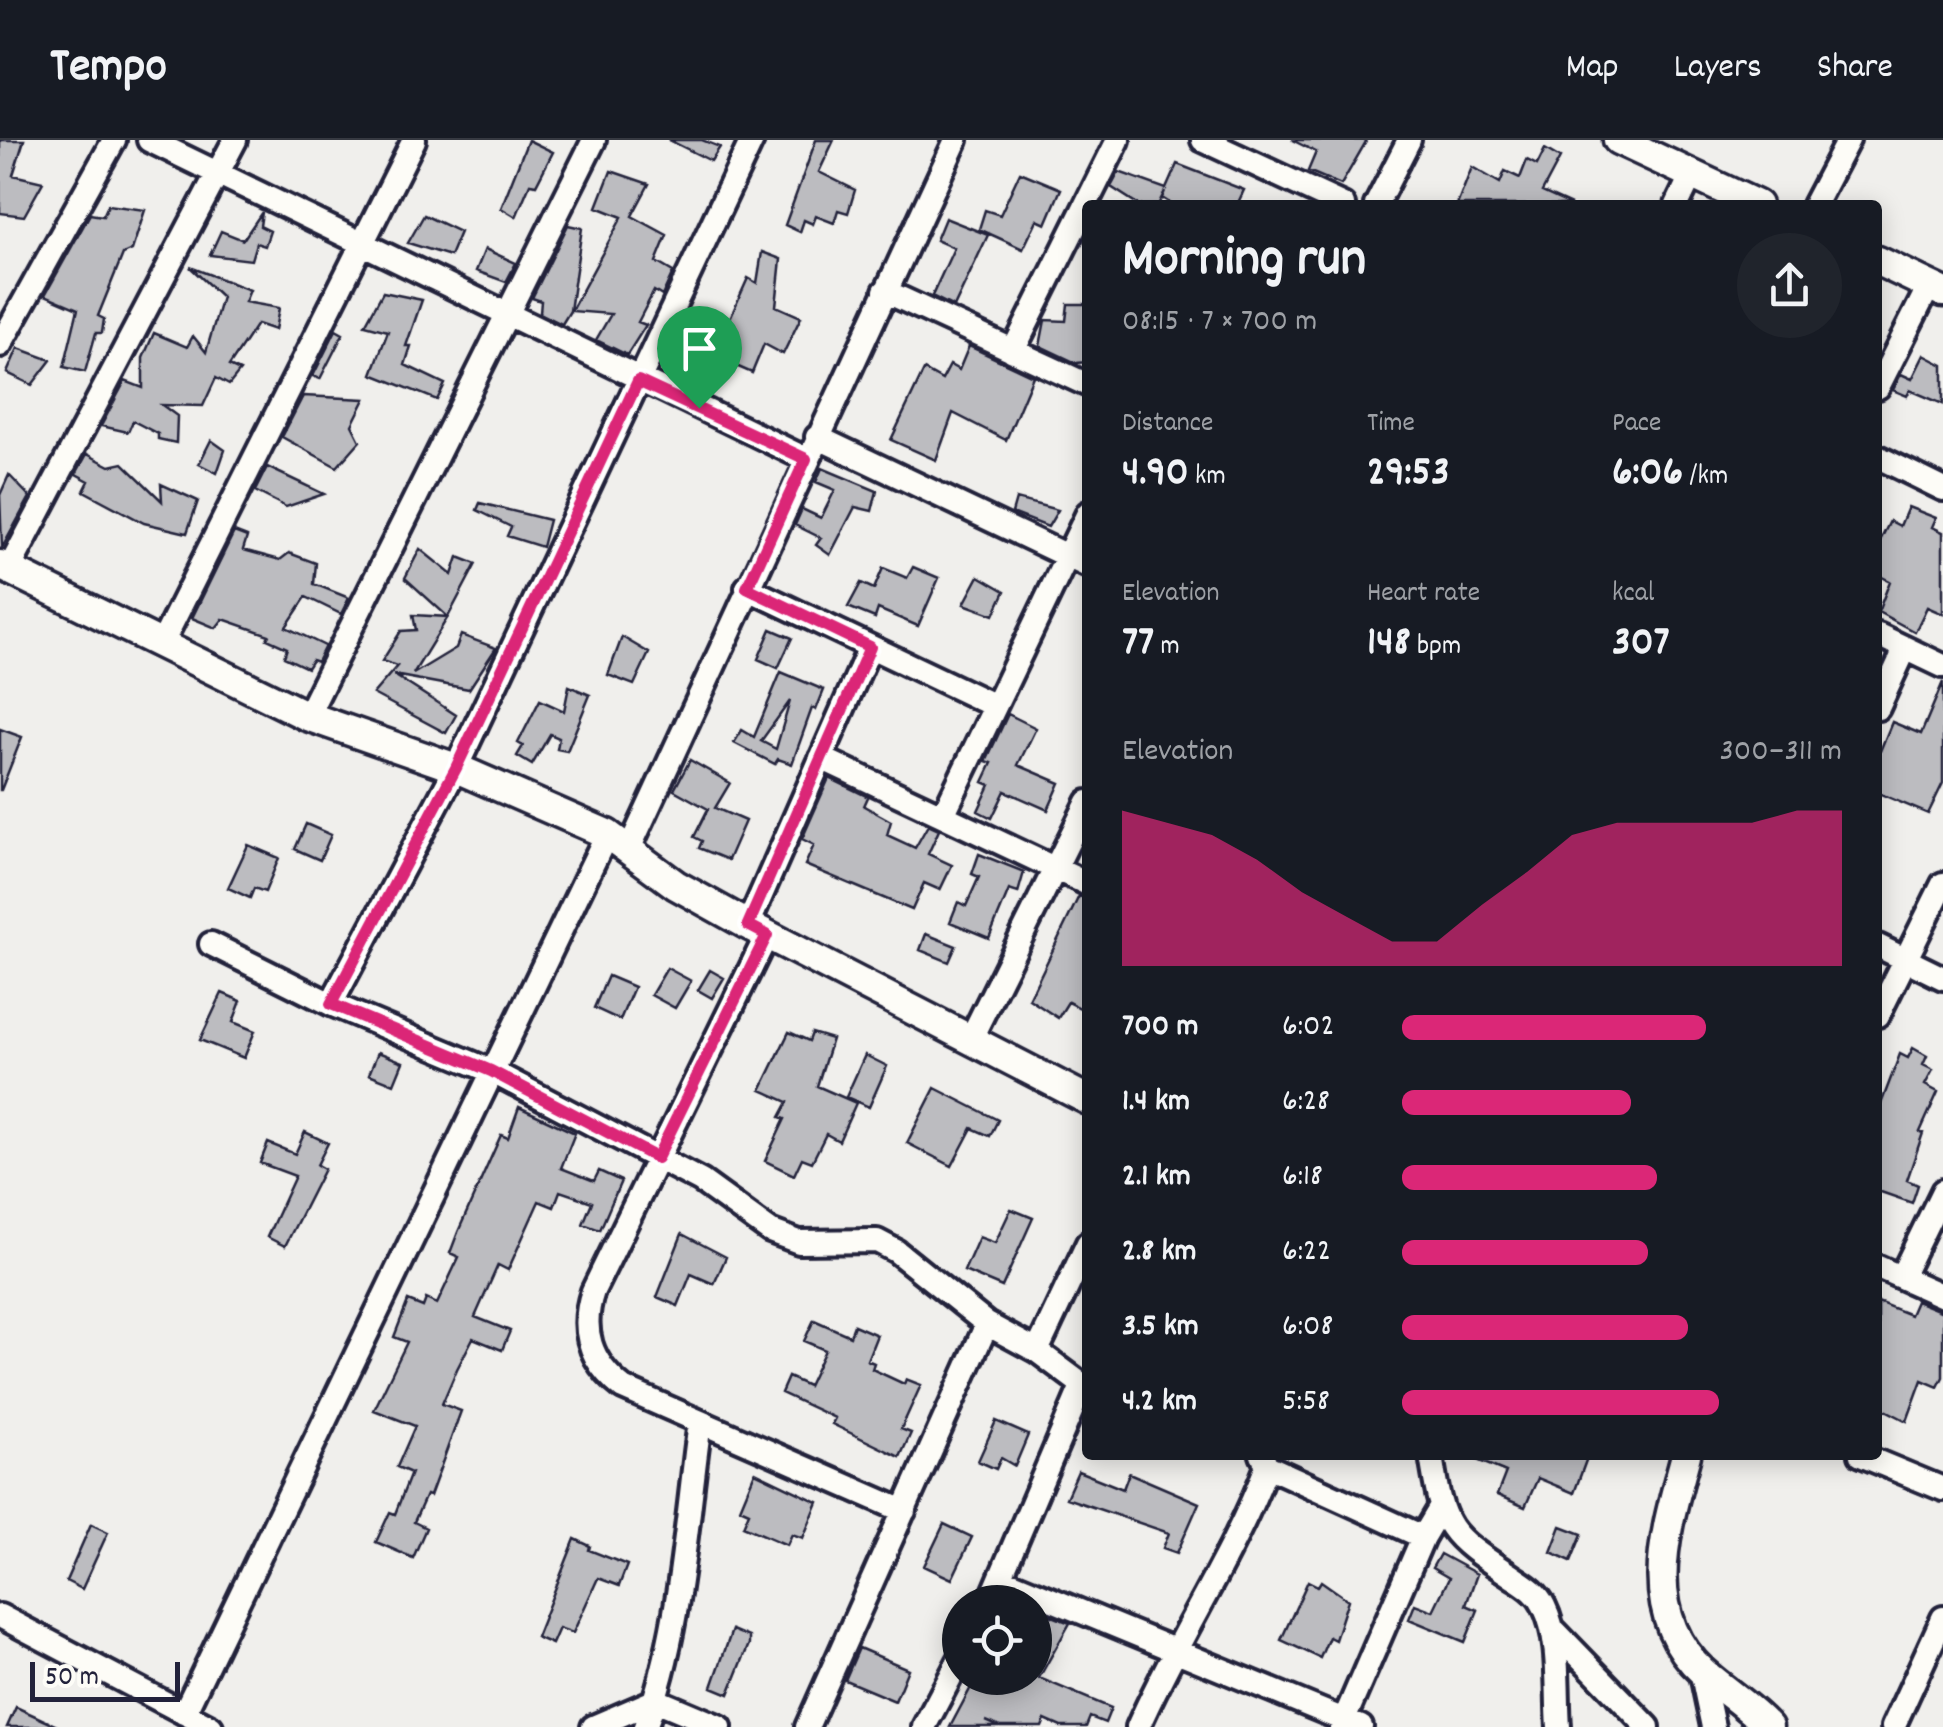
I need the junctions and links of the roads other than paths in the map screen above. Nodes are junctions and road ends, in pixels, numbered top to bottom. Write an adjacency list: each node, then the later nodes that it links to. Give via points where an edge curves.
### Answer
1 (114, 140): 27 (street)
2 (150, 140): 13 (street)
3 (235, 140): 13 (street)
4 (414, 140): 21 (street)
5 (594, 140): 26 (street)
6 (752, 140): 30 (street)
7 (956, 140): 25 (street)
8 (1118, 140): 15 (street)
9 (1203, 140): 16 (street)
10 (1409, 140): 17 (street)
11 (1618, 140): 14 (street)
12 (1848, 140): 20 (street)
13 (218, 174): 21 (street); 37 (street)
14 (1691, 176): 18 (street); 19 (street)
15 (1095, 200)
16 (1331, 200)
17 (1379, 200)
18 (1679, 200)
19 (1746, 200)
20 (1817, 200)
21 (364, 243): 26 (street); 40 (street)
22 (1077, 248): 28 (street)
23 (1882, 262): 24 (street)
24 (1936, 289): 29 (street)
25 (885, 291): 28 (street); 32 (street)
26 (510, 316): 30 (street); 46 (street)
27 (0, 345)
28 (1013, 350): 31 (street)
29 (1882, 380)
30 (638, 381): 34 (street); 48 (street)
31 (1082, 383)
32 (817, 437): 34 (street); 36 (street)
33 (1882, 458): 35 (street)
34 (806, 459): 38 (street)
35 (1943, 488)
36 (1077, 561): 45 (street)
37 (5, 567): 40 (street)
38 (747, 588): 41 (street); 51 (street)
39 (1882, 637): 42 (street)
40 (161, 645): 46 (street)
41 (870, 647): 45 (street); 47 (street)
42 (1905, 648): 43 (street); 44 (street)
43 (1943, 666)
44 (1882, 699)
45 (995, 706): 49 (street)
46 (308, 716): 48 (street)
47 (821, 758): 49 (street); 55 (street)
48 (456, 768): 51 (street); 60 (street)
49 (943, 815): 52 (street)
50 (1082, 815): 52 (street)
51 (619, 840): 55 (street, via 676,885); 63 (street)
52 (1056, 870): 53 (street); 62 (street)
53 (1082, 881)
54 (1943, 884): 58 (street)
55 (757, 930): 62 (street); 65 (street)
56 (211, 944): 60 (street)
57 (1882, 948): 58 (street)
58 (1905, 960): 59 (street); 61 (street)
59 (1943, 978)
60 (331, 1004): 63 (street)
61 (1882, 1006)
62 (970, 1040): 64 (street)
63 (491, 1071): 65 (street); 93 (street)
64 (1082, 1097)
65 (657, 1158): 71 (street, via 784,1237 886,1246); 75 (street, via 594,1291 588,1338 600,1366 622,1388)
66 (1943, 1191): 69 (street)
67 (1082, 1256): 72 (street)
68 (1882, 1269): 69 (street)
69 (1900, 1278): 70 (street)
70 (1943, 1296)
71 (987, 1324): 72 (street); 81 (street)
72 (1036, 1352): 73 (street)
73 (1082, 1385)
74 (1082, 1394): 84 (street)
75 (700, 1422): 81 (street); 92 (street)
76 (1264, 1460): 83 (street); 89 (street, via 1253,1502)
77 (1431, 1460): 82 (street)
78 (1685, 1460): 90 (street, via 1661,1566 1662,1599 1673,1636)
79 (1873, 1460): 80 (street)
80 (1943, 1489)
81 (904, 1510): 99 (street)
82 (1439, 1510): 83 (street); 88 (street, via 1468,1547 1536,1593)
83 (1423, 1537): 94 (street)
84 (1002, 1579): 85 (street); 89 (street)
85 (999, 1585)
86 (0, 1616): 93 (street)
87 (1943, 1618): 106 (street)
88 (1552, 1628): 102 (street); 103 (street)
89 (1171, 1652): 94 (street); 101 (street)
90 (1701, 1670): 104 (street); 105 (street)
91 (942, 1693): 100 (street)
92 (656, 1700): 96 (street); 97 (street); 98 (street)
93 (184, 1713): 95 (street)
94 (1349, 1725)
95 (211, 1727)
96 (592, 1727)
97 (645, 1727)
98 (720, 1727)
99 (807, 1727)
100 (924, 1727)
101 (1138, 1727)
102 (1559, 1727)
103 (1648, 1727)
104 (1714, 1727)
105 (1768, 1727)
106 (1893, 1727)

